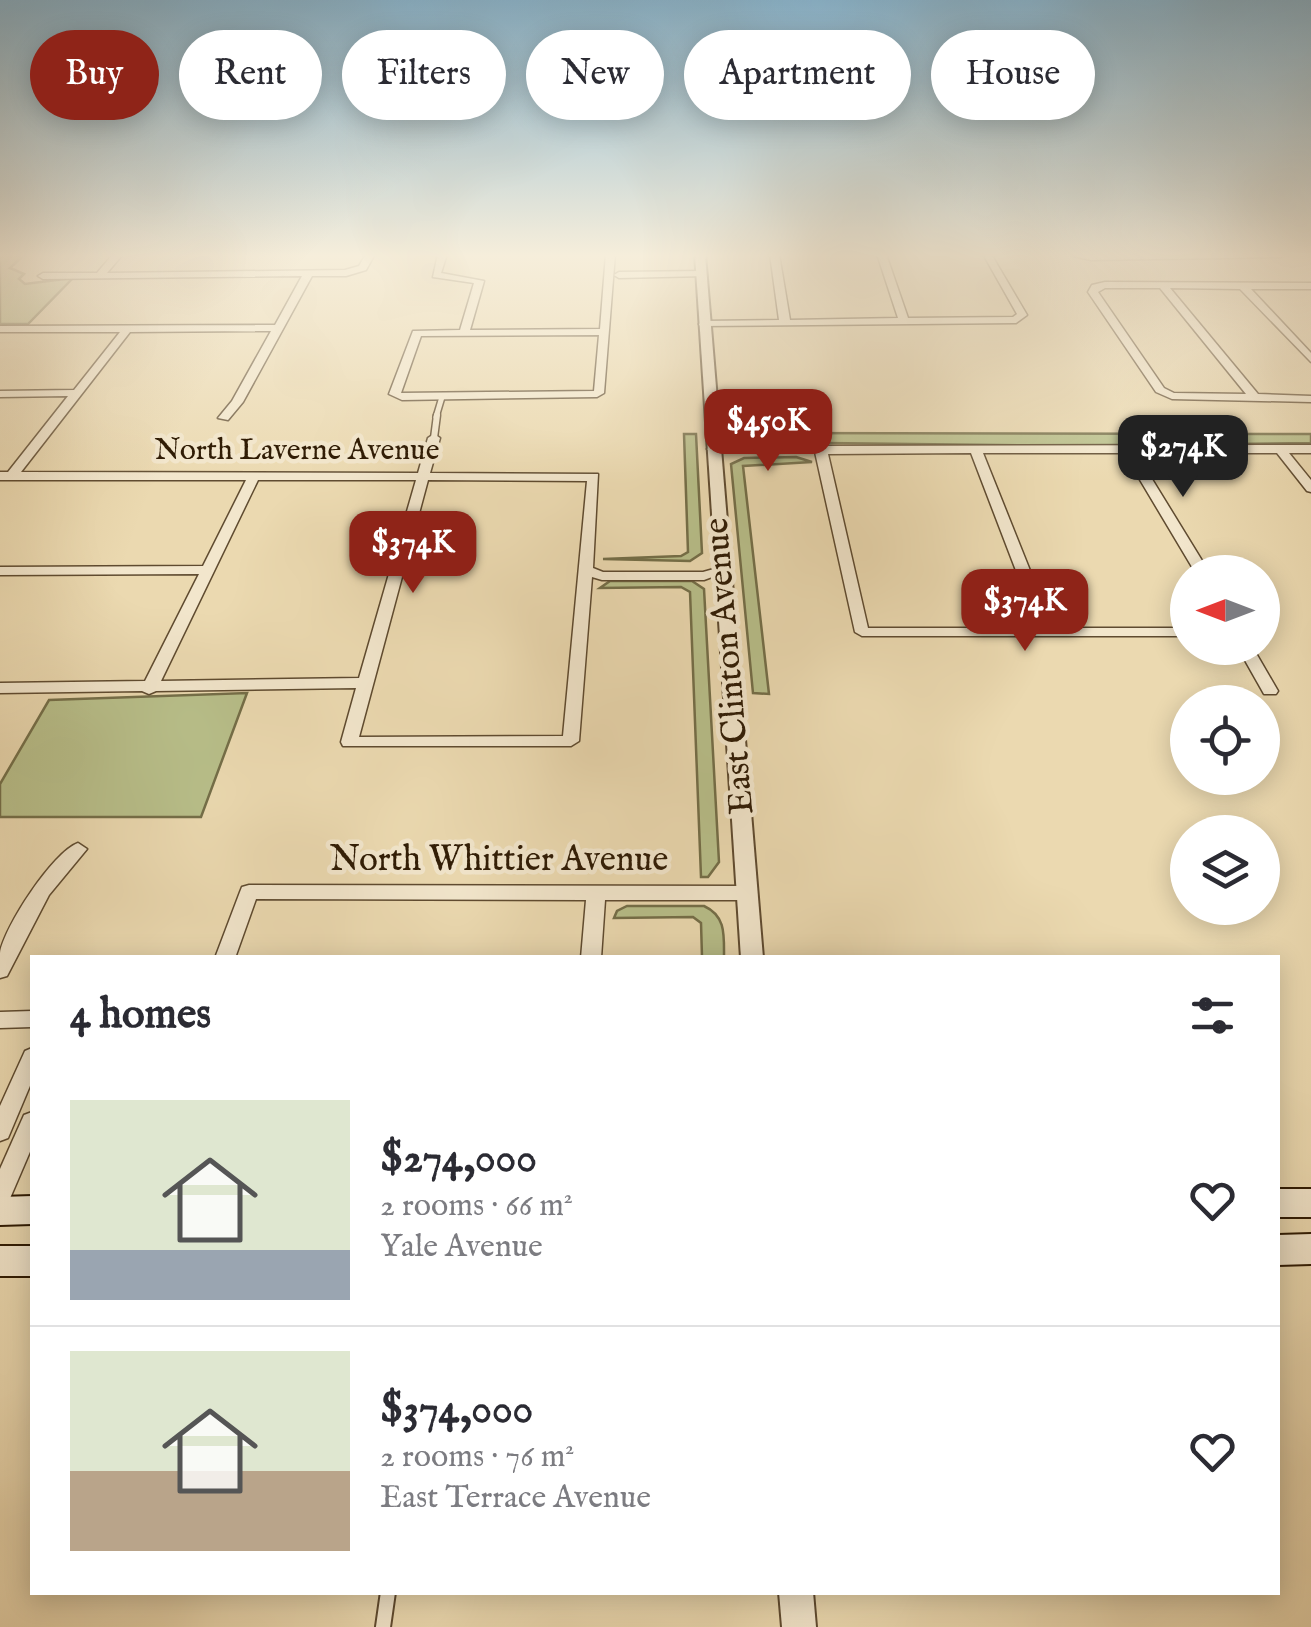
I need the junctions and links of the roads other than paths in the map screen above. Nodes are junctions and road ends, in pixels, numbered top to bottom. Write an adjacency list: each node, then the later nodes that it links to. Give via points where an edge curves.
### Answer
1 (126, 330): 11 (street)
2 (277, 330): 15 (street)
3 (704, 330): 17 (street, East Clinton Avenue)
4 (1120, 330): 13 (street, via 1160,390 1191,399)
5 (1199, 330): 13 (street)
6 (1284, 330): 9 (street)
7 (464, 332): 8 (street); 12 (street, via 418,333 395,391)
8 (604, 332): 12 (street, via 600,392 594,395)
9 (1311, 359)
10 (0, 394): 11 (street)
11 (76, 394): 23 (street)
12 (442, 397): 16 (lane)
13 (1256, 399): 14 (street)
14 (1311, 399)
15 (224, 418)
16 (434, 438): 25 (street)
17 (713, 449): 22 (street); 30 (street, East Clinton Avenue)
18 (975, 449): 19 (street); 22 (street); 32 (street)
19 (1128, 449): 20 (street); 27 (street)
20 (1280, 449): 21 (street); 26 (street)
21 (1311, 449)
22 (822, 450): 32 (street, via 862,632)
23 (6, 476): 24 (street, North Laverne Avenue)
24 (254, 476): 25 (street, North Laverne Avenue); 28 (street)
25 (423, 477): 29 (street, North Laverne Avenue, via 594,477); 34 (street)
26 (1311, 488)
27 (1192, 555)
28 (209, 570): 31 (street); 36 (street)
29 (587, 571): 30 (street); 34 (street, via 571,741 349,742)
30 (721, 571): 39 (street, East Clinton Avenue)
31 (0, 572)
32 (1047, 632): 33 (street)
33 (1170, 632)
34 (366, 683): 36 (street)
35 (0, 688): 36 (street)
36 (150, 688)
37 (78, 849): 43 (street, via 43,886)
38 (596, 893): 39 (street, North Whittier Avenue); 40 (street, North Whittier Avenue, via 250,892); 41 (street)
39 (748, 893): 42 (street, East Clinton Avenue)
40 (226, 955)
41 (592, 955)
42 (752, 955)
43 (0, 970)
44 (0, 1020): 45 (street)
45 (30, 1020)
46 (30, 1062): 48 (street)
47 (30, 1127): 49 (street)
48 (0, 1131)
49 (0, 1195)
50 (1280, 1203): 51 (main road)
51 (1311, 1203)
52 (0, 1210): 53 (main road)
53 (30, 1210)
54 (1280, 1250): 55 (main road)
55 (1311, 1250)
56 (0, 1260): 57 (main road)
57 (30, 1261)
58 (388, 1595): 60 (lane)
59 (796, 1595): 61 (street)
60 (383, 1627)
61 (799, 1627)

